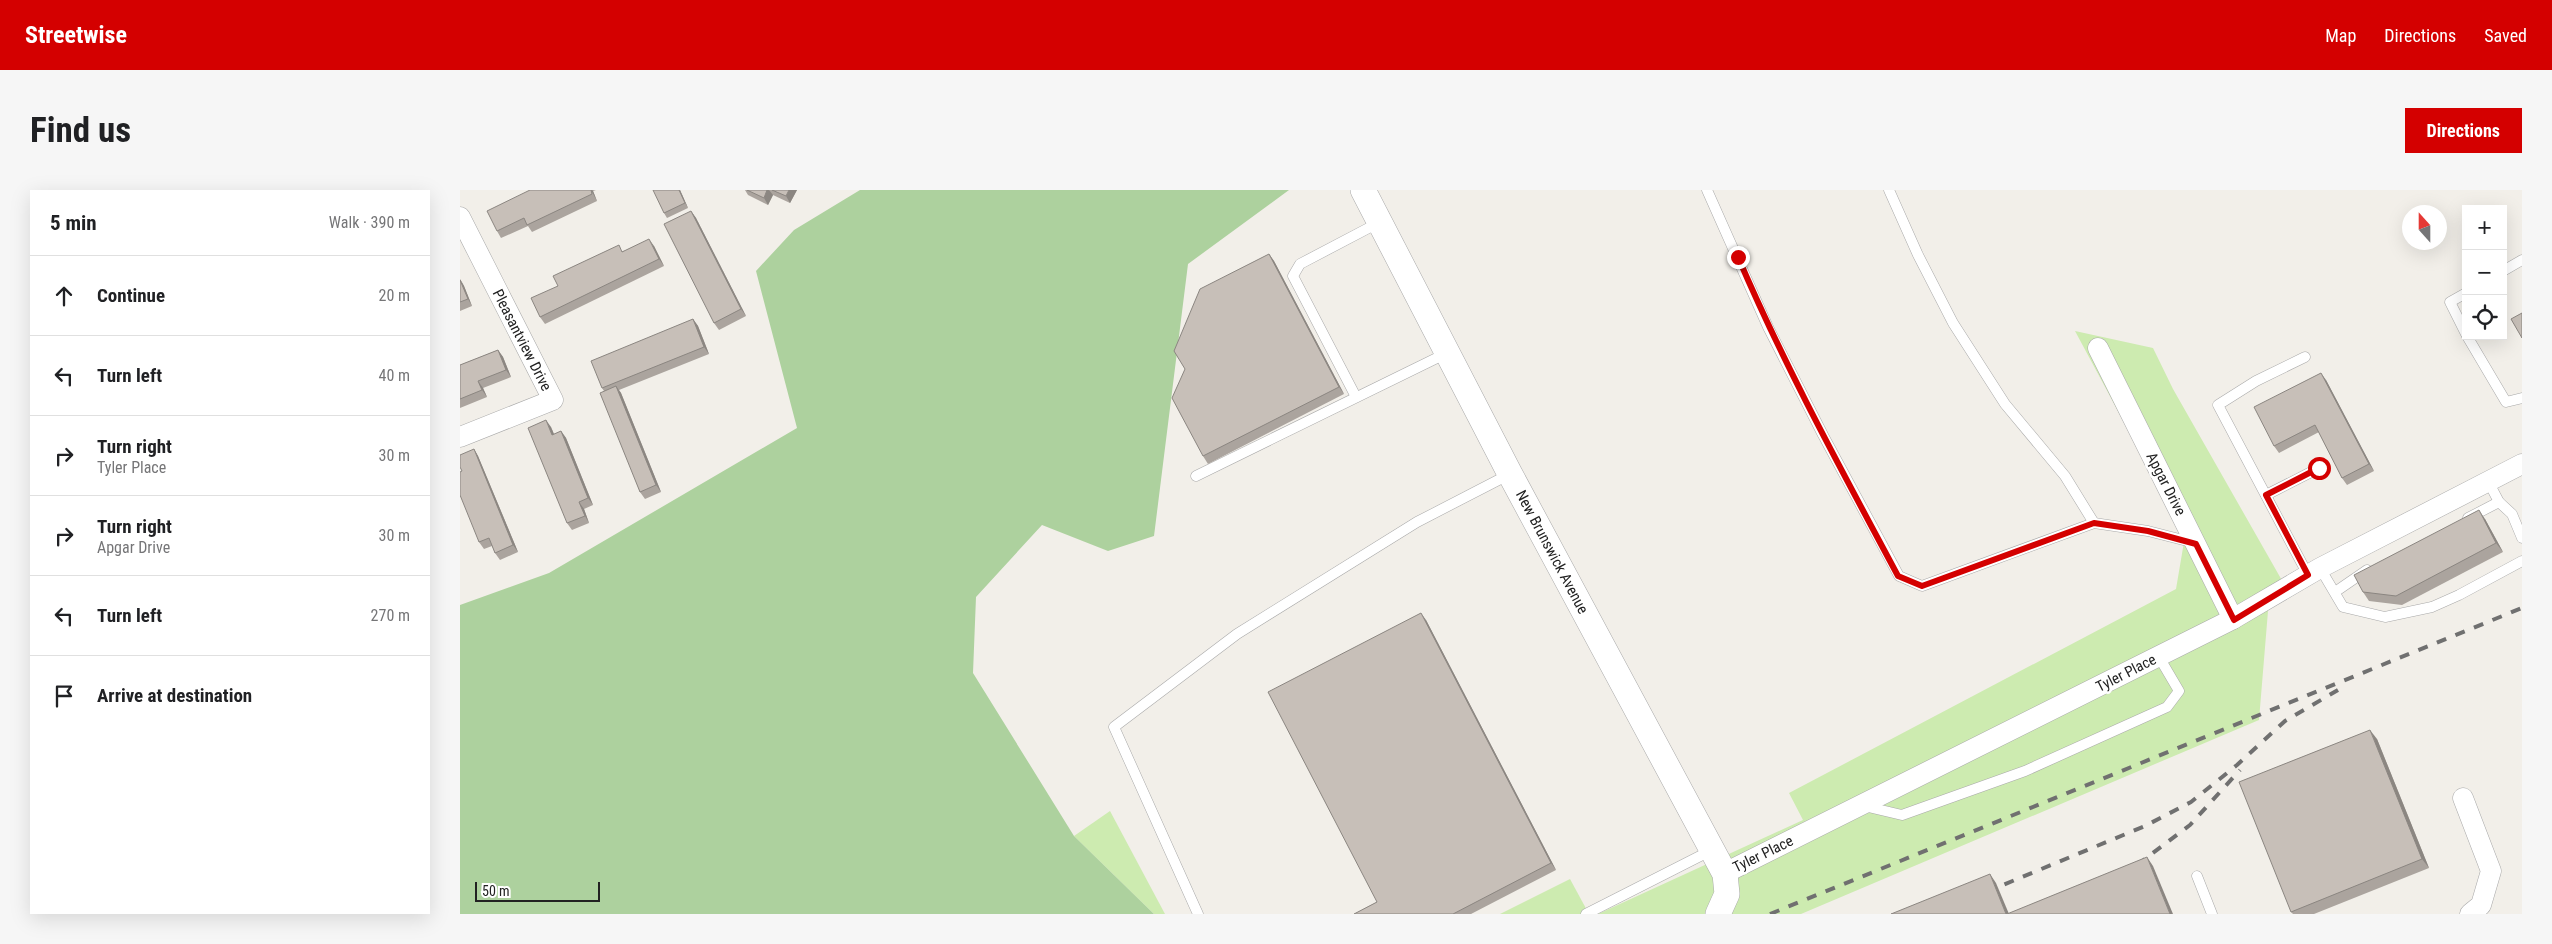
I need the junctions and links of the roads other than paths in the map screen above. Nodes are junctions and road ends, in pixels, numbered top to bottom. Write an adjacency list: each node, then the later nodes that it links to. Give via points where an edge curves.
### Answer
1 (1363, 190): 5 (street, New Brunswick Avenue)
2 (1707, 190): 25 (lane, via 1768,327 1898,576 1922,586)
3 (1889, 190): 25 (lane, via 1953,323 2005,404 2065,476)
4 (460, 217): 16 (street, Pleasantview Drive, via 553,400)
5 (1380, 222): 12 (street, New Brunswick Avenue); 14 (lane, via 1300,264 1293,276)
6 (2522, 260): 7 (lane)
7 (2507, 269)
8 (2462, 295): 9 (lane, via 2450,302)
9 (2462, 327)
10 (2469, 340): 15 (lane, via 2506,402)
11 (2098, 348): 27 (street, Apgar Drive)
12 (1448, 352): 14 (lane); 19 (street, New Brunswick Avenue)
13 (2305, 357): 22 (lane, via 2256,381 2218,405)
14 (1356, 397): 20 (lane)
15 (2522, 398)
16 (460, 437)
17 (2522, 464): 21 (street, Tyler Place)
18 (2319, 468): 22 (lane)
19 (1510, 474): 36 (street, New Brunswick Avenue); 39 (lane, via 1417,522 1237,634 1114,727)
20 (1196, 476)
21 (2488, 481): 23 (lane); 30 (street, Tyler Place)
22 (2266, 495): 30 (lane)
23 (2499, 502): 24 (lane); 26 (lane, via 2512,514)
24 (2460, 522)
25 (2094, 523): 27 (lane, via 2148,531)
26 (2522, 538)
27 (2196, 544): 32 (street, Apgar Drive)
28 (2522, 560): 31 (lane, via 2459,596 2432,607 2384,617 2343,606)
29 (2376, 565): 31 (lane)
30 (2314, 571): 31 (lane); 32 (street, Tyler Place)
31 (2335, 592)
32 (2234, 620): 33 (street, Tyler Place)
33 (2159, 657): 35 (street, Tyler Place); 35 (lane, via 2179,691 2167,707 2026,770 1902,814)
34 (2463, 798): 43 (street, via 2491,871 2481,905)
35 (1863, 805): 37 (street, Tyler Place)
36 (1712, 850): 37 (street, New Brunswick Avenue); 40 (lane)
37 (1725, 873): 41 (street, New Brunswick Avenue, via 1727,894)
38 (2197, 876): 42 (lane)
39 (1198, 914)
40 (1586, 914)
41 (1718, 914)
42 (2212, 914)
43 (2470, 914)

